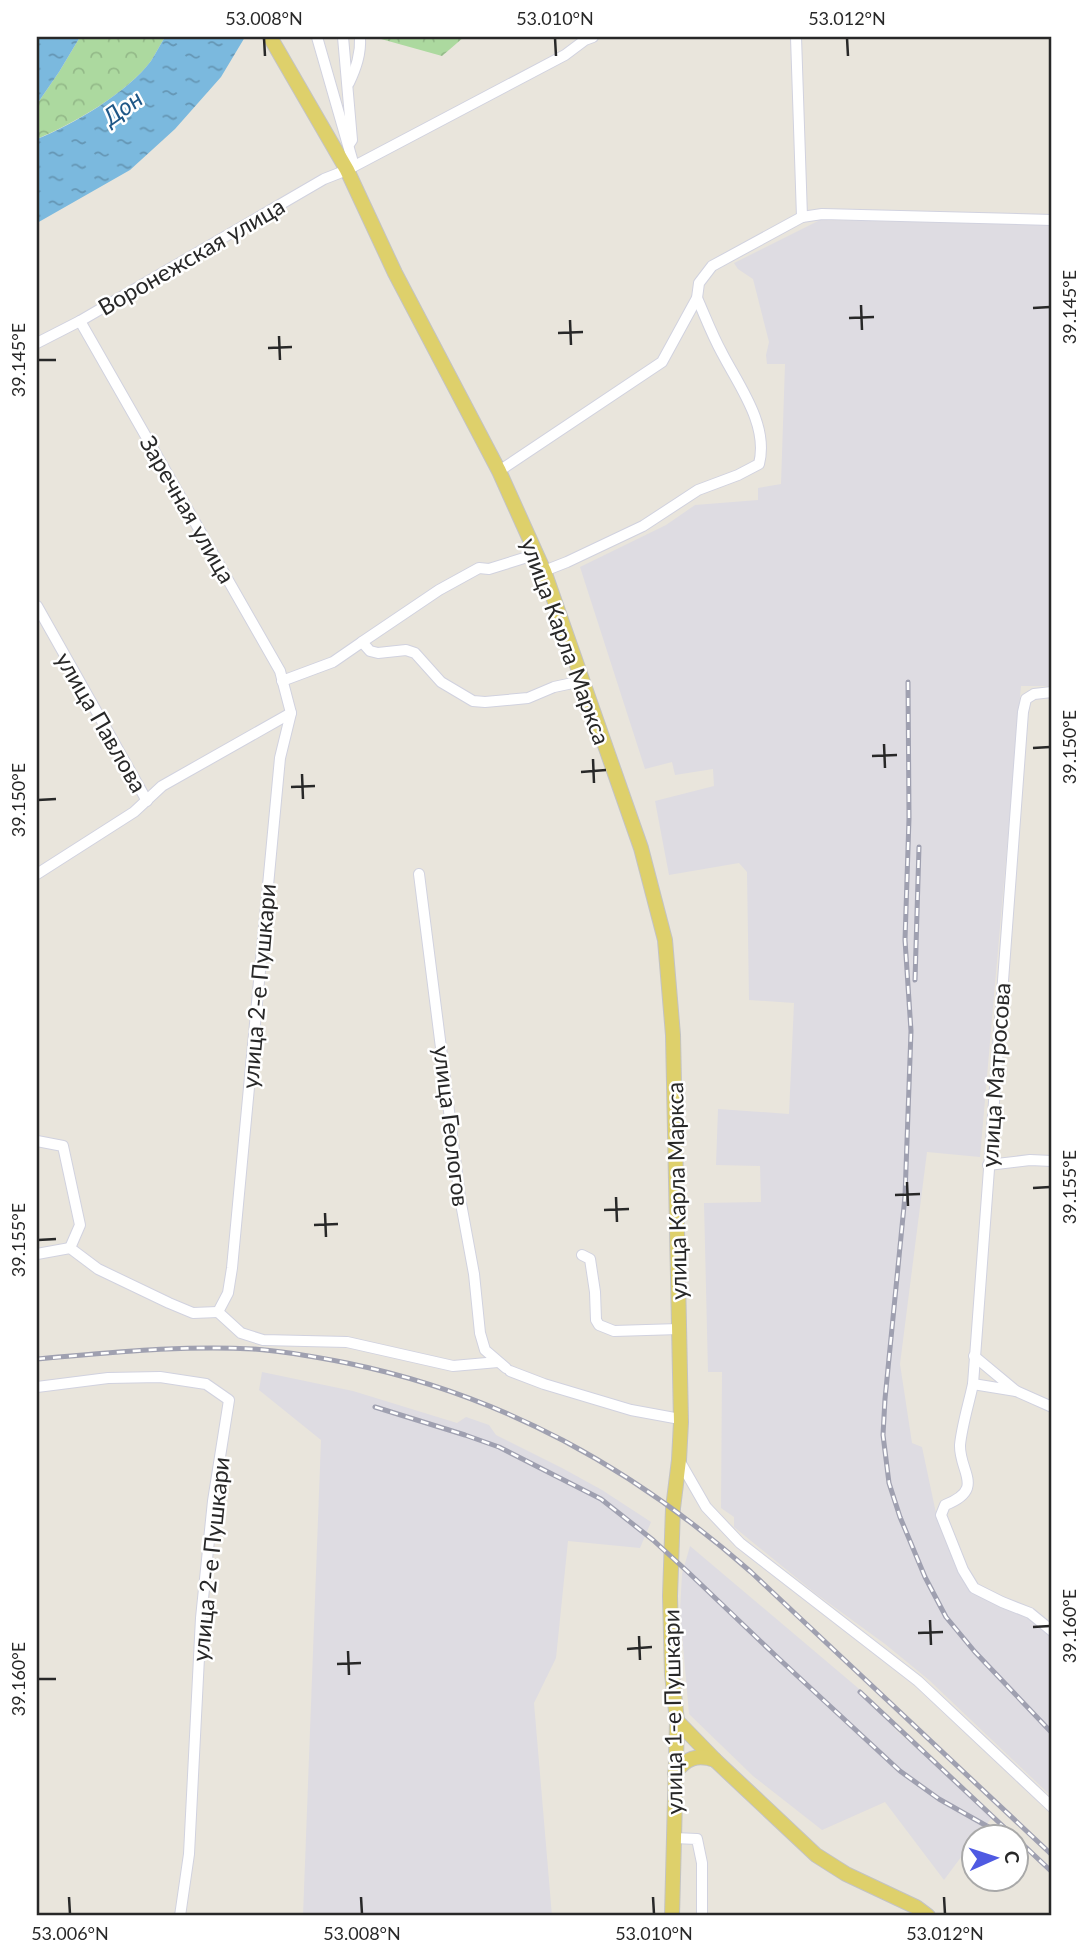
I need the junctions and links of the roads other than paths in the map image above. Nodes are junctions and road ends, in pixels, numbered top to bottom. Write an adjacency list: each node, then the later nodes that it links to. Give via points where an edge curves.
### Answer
1 (270, 37): 8 (main road, улица Карла Маркса)
2 (317, 37): 8 (street, улица Карла Маркса)
3 (343, 37): 7 (street)
4 (360, 37): 7 (street, via 361,50)
5 (593, 37): 9 (street, Воронежская улица)
6 (796, 37): 10 (street)
7 (347, 86): 8 (street, via 352,140)
8 (342, 148): 9 (main road, улица Карла Маркса)
9 (350, 168): 13 (street, Воронежская улица); 15 (main road, улица Карла Маркса, via 395,273)
10 (802, 217): 11 (street); 12 (street, via 712,266 698,283)
11 (1052, 220)
12 (697, 298): 15 (street, via 662,362); 17 (street, via 758,426 759,464 698,490 643,526)
13 (80, 321): 14 (street, Воронежская улица); 20 (street, Заречная улица)
14 (37, 343)
15 (499, 471): 16 (main road, улица Карла Маркса)
16 (537, 554): 17 (main road, улица Карла Маркса); 19 (street, via 479,568)
17 (544, 570): 21 (main road, улица Карла Маркса)
18 (37, 606): 24 (street, улица Павлова)
19 (362, 642): 20 (street, via 333,662); 21 (street, via 378,653 415,653 441,682 473,701 528,698)
20 (282, 681): 23 (street, Заречная улица)
21 (582, 681): 34 (main road, улица Карла Маркса, via 641,848 665,940 673,1035)
22 (1052, 692): 29 (street, улица Матросова, via 1026,699 1023,712)
23 (289, 707): 24 (street, via 162,786); 33 (street, улица 2-е Пушкари, via 232,1268 229,1293)
24 (147, 801): 25 (street)
25 (37, 874)
26 (419, 874): 36 (street, улица Геологов, via 480,1333 485,1350)
27 (37, 1141): 30 (street, via 63,1146 80,1225)
28 (1052, 1161): 29 (street)
29 (988, 1165): 35 (street, улица Матросова)
30 (69, 1248): 31 (street); 33 (street, via 98,1269 169,1303 193,1313)
31 (37, 1254)
32 (582, 1255): 34 (street, via 590,1259 599,1325 614,1331)
33 (218, 1312): 36 (street, via 241,1333 263,1340 346,1342 453,1366)
34 (678, 1329): 41 (main road, улица Карла Маркса)
35 (974, 1356): 37 (street, улица Матросова); 39 (street)
36 (505, 1367): 41 (street, via 631,1410)
37 (972, 1384): 39 (street); 44 (street, улица Матросова, via 960,1447 969,1478 967,1488 958,1500 945,1505 941,1515 974,1588 1030,1613)
38 (37, 1387): 50 (street, улица 2-е Пушкари, via 160,1377 206,1384 229,1400 209,1540 189,1854)
39 (1016, 1391): 40 (street)
40 (1052, 1408)
41 (680, 1419): 42 (main road, улица Карла Маркса)
42 (680, 1460): 43 (main road, улица Карла Маркса); 48 (street, via 705,1507 740,1543 918,1681)
43 (673, 1508): 45 (main road, улица 1-е Пушкари, via 670,1596)
44 (1052, 1631)
45 (677, 1721): 46 (main road); 47 (main road, улица 1-е Пушкари)
46 (715, 1760): 47 (main road, via 689,1759); 53 (main road, via 823,1860)
47 (675, 1773): 49 (main road, улица 1-е Пушкари)
48 (1052, 1807)
49 (674, 1838): 51 (main road, улица 1-е Пушкари); 52 (street, via 697,1839)
50 (180, 1916)
51 (672, 1916)
52 (702, 1916)
53 (928, 1916)

